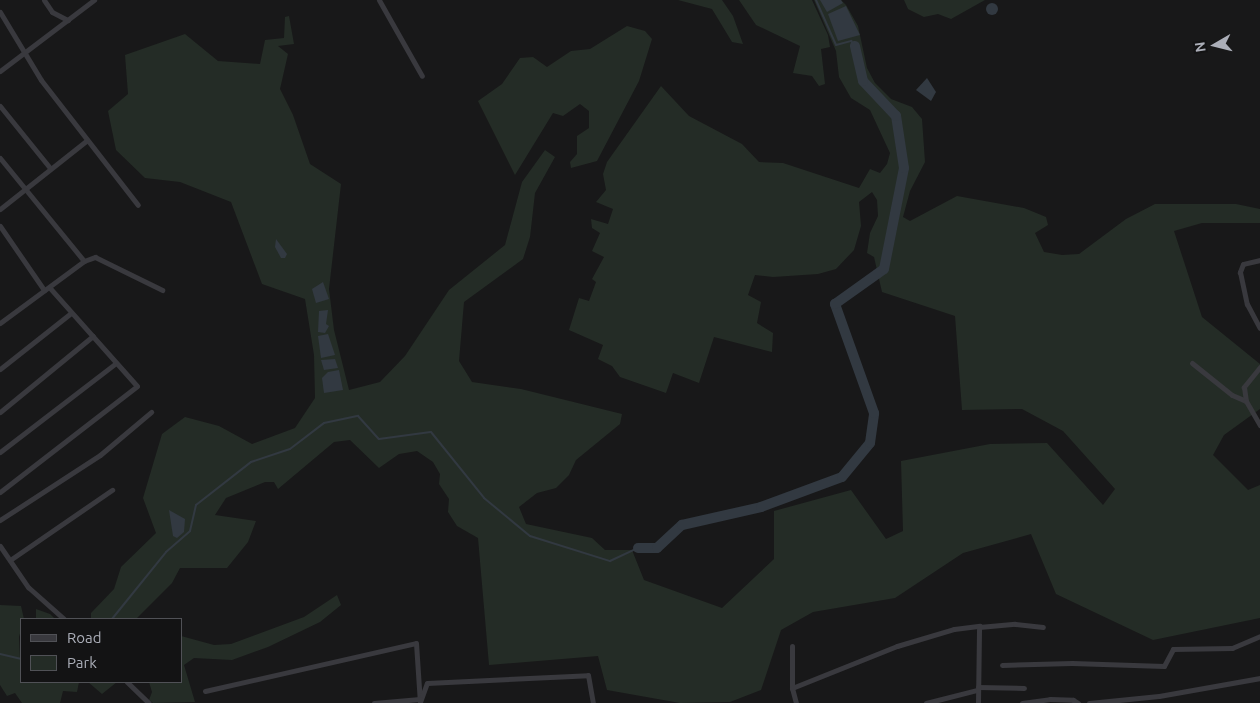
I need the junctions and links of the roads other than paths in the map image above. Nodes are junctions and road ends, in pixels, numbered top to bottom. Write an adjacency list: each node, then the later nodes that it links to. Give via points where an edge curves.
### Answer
1 (44, 0): 5 (street, via 52,12)
2 (378, 0): 8 (street)
3 (91, 1): 5 (street)
4 (0, 12): 6 (street)
5 (68, 20): 6 (street)
6 (24, 52): 7 (street); 10 (street, via 40,80)
7 (0, 71)
8 (422, 76)
9 (0, 106): 12 (street)
10 (86, 141): 12 (street); 14 (street)
11 (0, 158): 13 (street)
12 (50, 168): 13 (street)
13 (25, 190): 15 (street); 17 (street)
14 (138, 205)
15 (1, 207)
16 (0, 226): 19 (street)
17 (84, 260): 19 (street); 20 (street, via 100,257)
18 (1260, 260): 23 (street, via 1243,264 1240,272 1247,304)
19 (46, 288): 21 (street); 22 (street)
20 (162, 290)
21 (71, 313): 24 (street); 28 (street)
22 (0, 323)
23 (1260, 328)
24 (93, 336): 25 (street); 30 (street)
25 (116, 363): 33 (street); 35 (street, via 136,382 135,389)
26 (1192, 363): 29 (street, via 1232,395)
27 (1260, 367): 29 (street, via 1244,383)
28 (0, 370)
29 (1246, 401): 32 (street)
30 (0, 412)
31 (151, 412): 36 (street, via 100,455)
32 (1260, 424)
33 (0, 452)
34 (112, 490): 38 (street)
35 (0, 492)
36 (0, 520)
37 (0, 546): 38 (street)
38 (10, 560): 39 (street, via 28,588)
39 (63, 618)
40 (980, 626): 41 (street, via 1020,624); 47 (street, via 954,629 898,646); 48 (street)
41 (1043, 627)
42 (1260, 636): 44 (street, via 1232,648 1173,650 1164,666)
43 (792, 646): 47 (street)
44 (1002, 665)
45 (1260, 678): 60 (street, via 1160,696)
46 (128, 683): 52 (street)
47 (792, 688): 55 (street)
48 (978, 688): 49 (street); 56 (street); 57 (street)
49 (1024, 688)
50 (205, 691): 51 (street, via 416,643)
51 (420, 701): 53 (street); 54 (street, via 427,683 588,675)
52 (148, 703)
53 (374, 703)
54 (593, 703)
55 (796, 703)
56 (926, 703)
57 (978, 703)
58 (1024, 703): 59 (street, via 1050,700)
59 (1078, 703)
60 (1089, 703)

